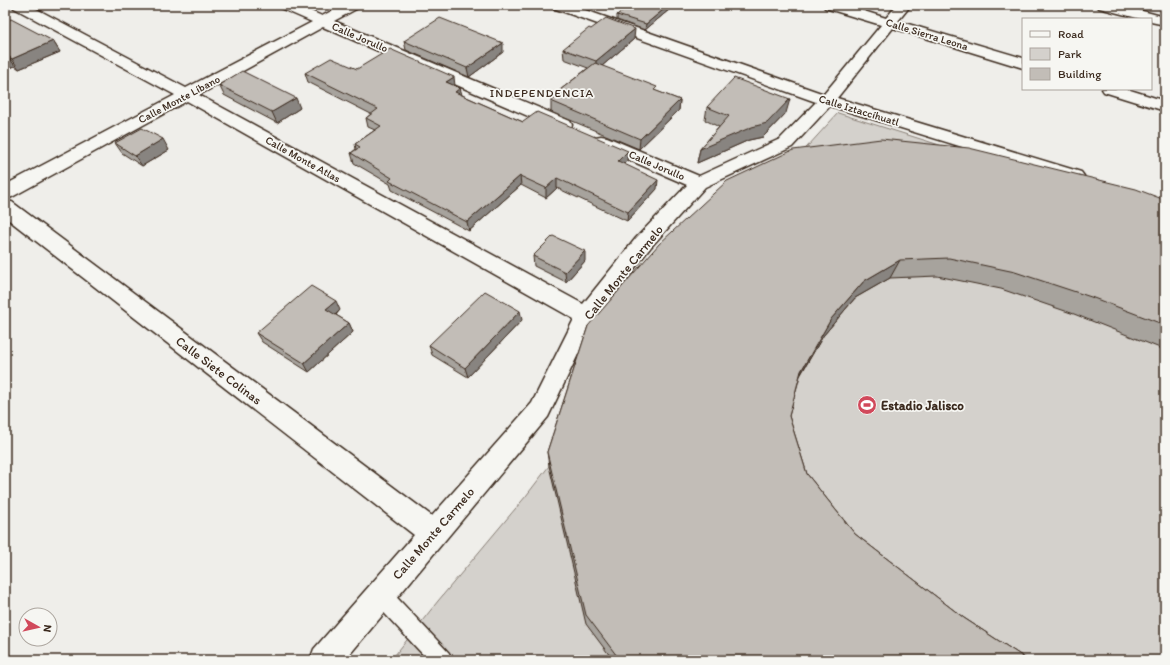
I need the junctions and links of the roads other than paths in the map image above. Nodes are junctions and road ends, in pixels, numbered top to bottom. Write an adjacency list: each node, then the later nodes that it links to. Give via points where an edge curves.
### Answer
1 (19, 5): 13 (street, Calle Monte Atlas)
2 (285, 5): 8 (street, Calle Jorullo)
3 (353, 5): 8 (street, Calle Monte Líbano)
4 (558, 5): 14 (street, Calle Iztaccíhuatl)
5 (830, 5): 10 (street, Calle Sierra Leona)
6 (904, 5): 10 (street, Calle Monte Carmelo)
7 (1104, 5): 9 (street)
8 (323, 21): 13 (street, Calle Monte Líbano); 17 (street, Calle Jorullo)
9 (1165, 21)
10 (890, 23): 11 (street, Calle Sierra Leona); 14 (street, Calle Monte Carmelo)
11 (1022, 63)
12 (1113, 90): 15 (street)
13 (188, 95): 18 (street, Calle Monte Líbano); 20 (street, Calle Monte Atlas)
14 (827, 100): 16 (street, Calle Iztaccíhuatl); 17 (street, Calle Monte Carmelo, via 786,143)
15 (1165, 106)
16 (1090, 180)
17 (699, 183): 20 (street, Calle Monte Carmelo, via 643,242)
18 (5, 193)
19 (5, 207): 21 (street, Calle Siete Colinas)
20 (586, 316): 21 (street, Calle Monte Carmelo, via 540,410)
21 (433, 533): 22 (street, Calle Monte Carmelo)
22 (380, 594): 23 (street, Calle Monte Carmelo); 24 (lane)
23 (325, 660)
24 (442, 660)

